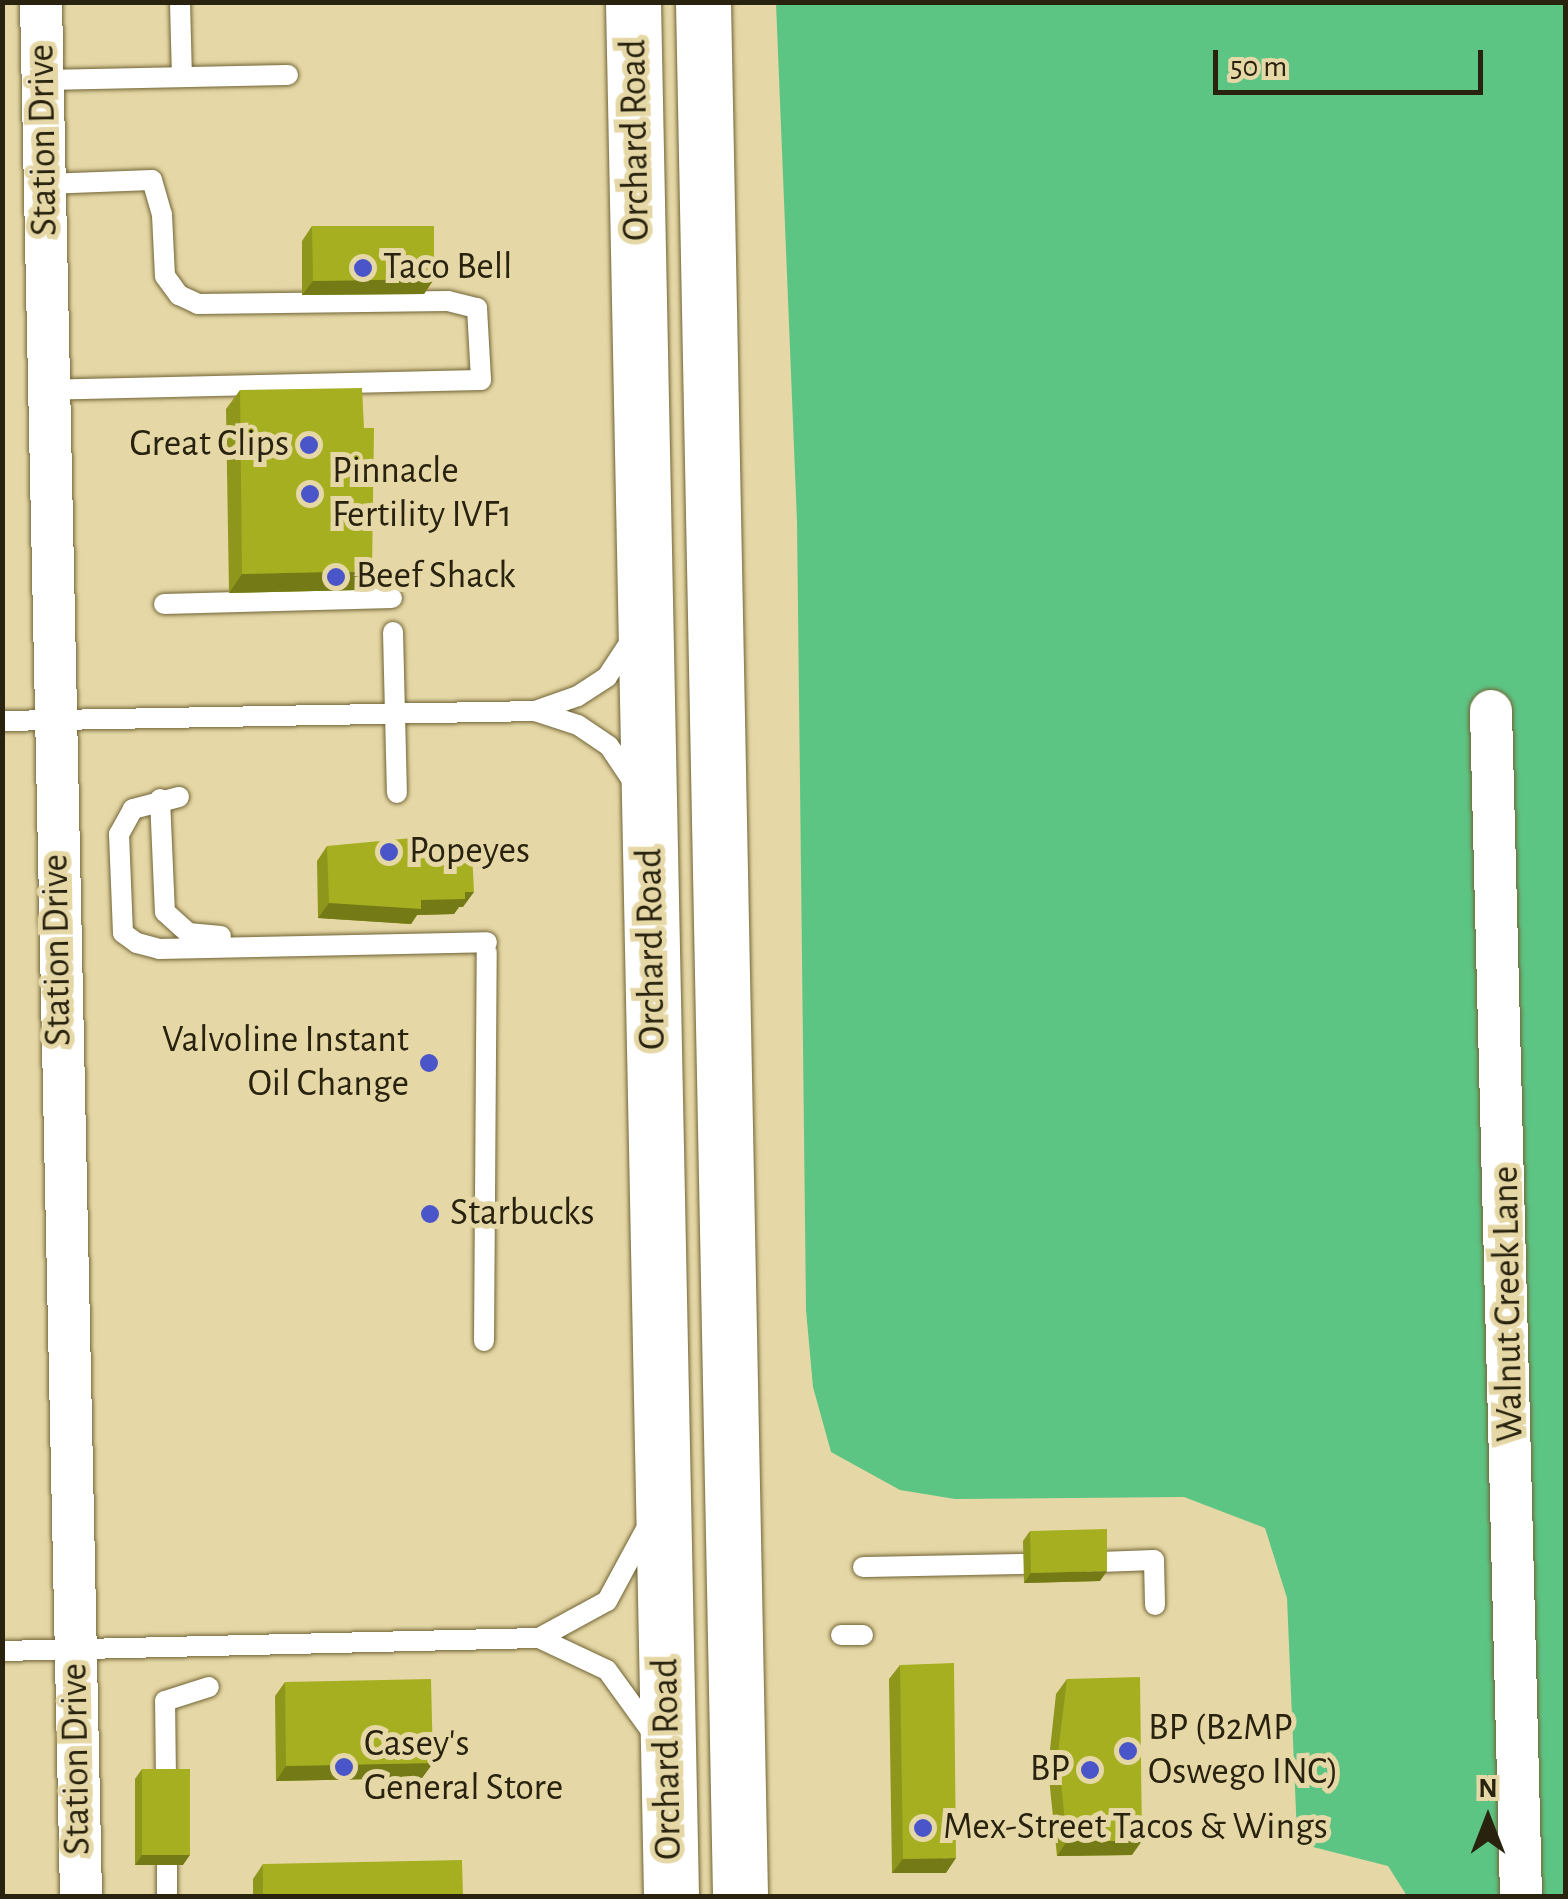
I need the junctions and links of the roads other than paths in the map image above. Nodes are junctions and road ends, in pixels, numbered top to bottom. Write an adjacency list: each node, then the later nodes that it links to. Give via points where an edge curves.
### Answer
1 (41, 2): 7 (street, Station Drive)
2 (180, 2): 6 (lane)
3 (632, 2): 11 (main road, Orchard Road)
4 (703, 2): 40 (main road, Orchard Road)
5 (288, 75): 6 (lane)
6 (182, 77): 7 (lane)
7 (42, 80): 8 (street, Station Drive)
8 (45, 184): 9 (street, Station Drive); 9 (lane, via 152,180 162,214 165,276 179,295 198,304 448,301 477,308 480,380)
9 (48, 390): 17 (street, Station Drive)
10 (392, 598): 12 (lane)
11 (646, 598): 14 (lane, via 627,651 608,676 578,696); 20 (main road, Orchard Road)
12 (164, 604)
13 (394, 632): 16 (lane)
14 (535, 711): 16 (lane); 20 (lane, via 578,725 609,746 628,769)
15 (1491, 711): 41 (street, Walnut Creek Lane)
16 (396, 714): 17 (lane); 19 (lane)
17 (53, 720): 18 (lane); 31 (street, Station Drive)
18 (2, 722)
19 (397, 793)
20 (651, 821): 23 (main road, Orchard Road)
21 (487, 941): 21 (lane, via 188,933 165,912 169,798 133,809 119,834 123,932 159,950); 22 (lane)
22 (484, 1341)
23 (662, 1490): 30 (lane, via 628,1574 608,1600); 34 (main road, Orchard Road)
24 (1100, 1562): 27 (lane, via 1154,1560)
25 (1023, 1564): 26 (lane)
26 (862, 1568)
27 (1155, 1605)
28 (841, 1635): 29 (lane)
29 (864, 1635)
30 (539, 1638): 31 (lane); 34 (lane, via 607,1670)
31 (74, 1649): 32 (lane); 37 (street, Station Drive)
32 (2, 1650)
33 (209, 1687): 35 (lane, via 165,1701)
34 (668, 1755): 39 (main road, Orchard Road)
35 (166, 1780)
36 (167, 1865): 38 (lane)
37 (81, 1896)
38 (168, 1896)
39 (671, 1896)
40 (740, 1896)
41 (1521, 1896)

